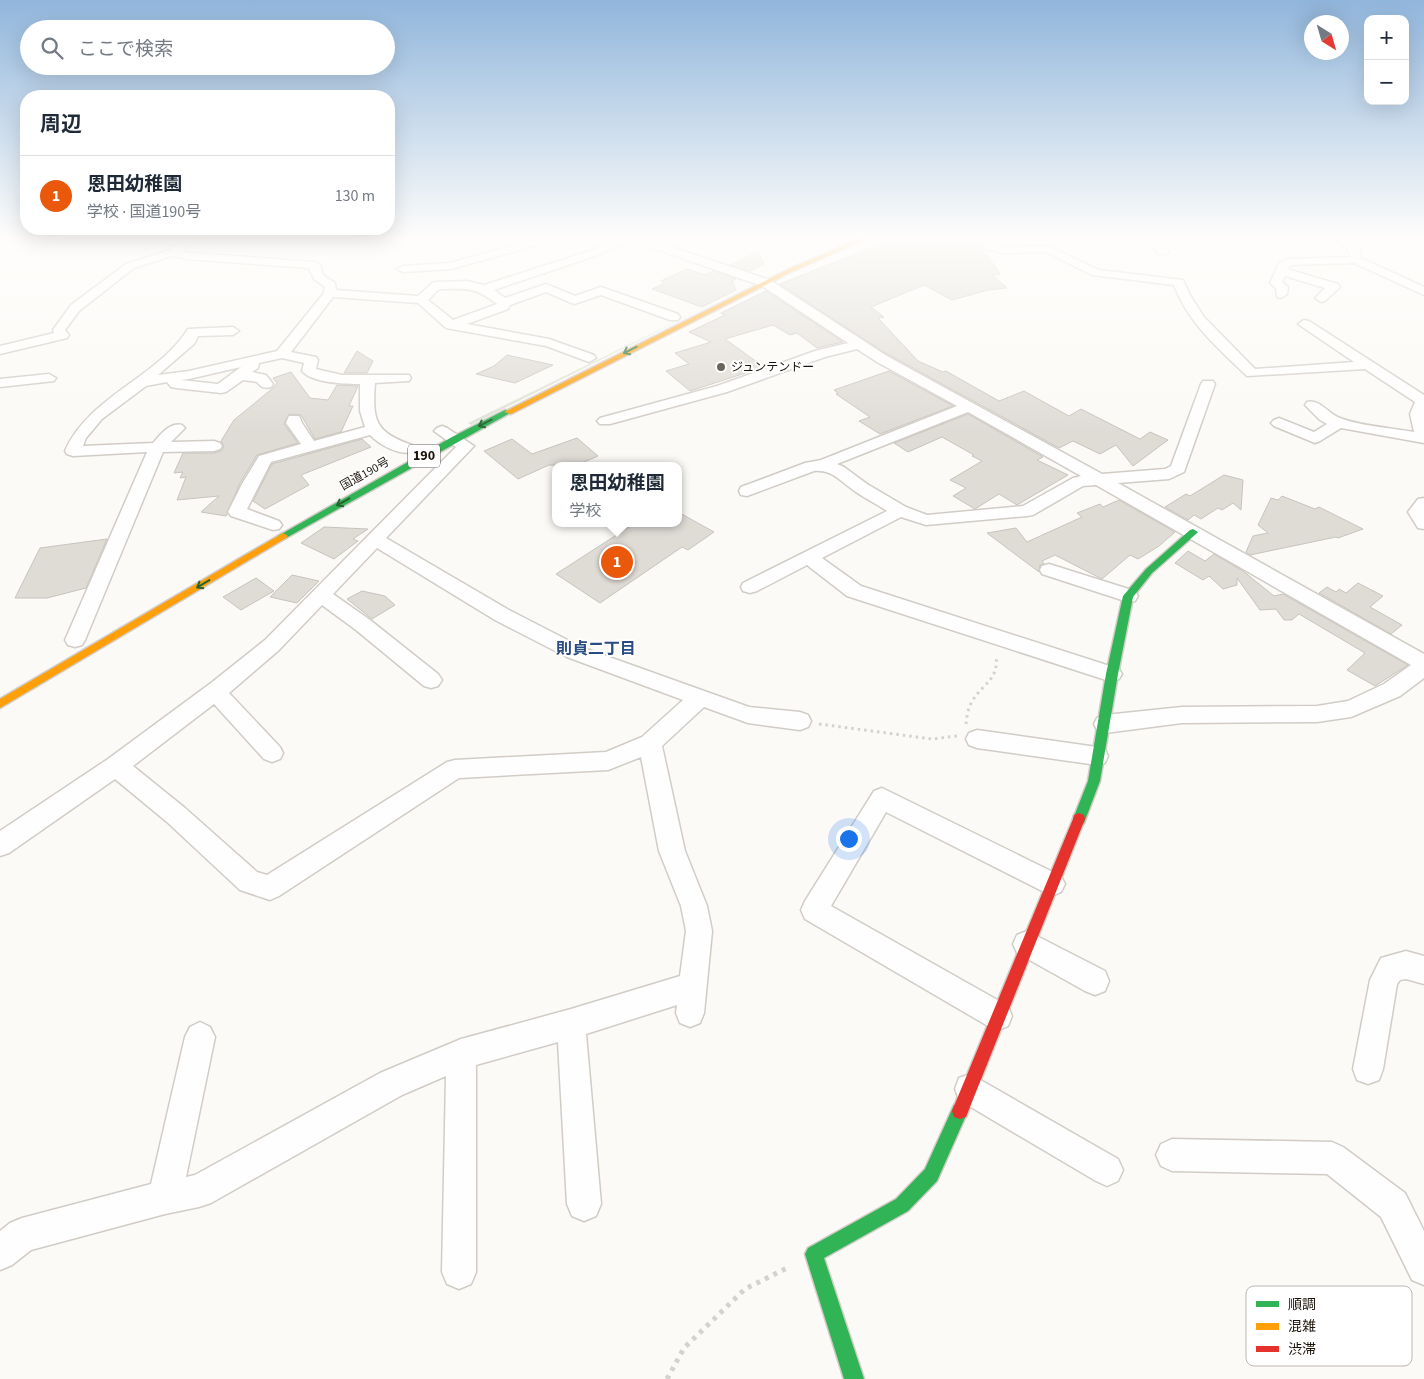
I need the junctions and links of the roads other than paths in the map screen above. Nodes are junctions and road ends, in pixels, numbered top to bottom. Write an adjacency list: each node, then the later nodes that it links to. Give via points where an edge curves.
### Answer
1 (81, 303): 16 (street, via 59,330 62,335)
2 (322, 303): 17 (street)
3 (425, 303): 12 (street)
4 (504, 303): 12 (street)
5 (636, 303): 10 (street)
6 (707, 303): 10 (main road, 国道190号 / 190)
7 (714, 303): 40 (main road, 国道190号 / 190, one-way to 40)
8 (795, 303): 14 (street)
9 (1188, 303): 20 (street, via 1216,340 1252,373)
10 (674, 317): 15 (main road, 国道190号 / 190)
11 (1304, 324): 20 (street)
12 (452, 325): 18 (street, via 549,343)
13 (233, 331): 27 (street, via 193,332 190,340)
14 (858, 344): 33 (street); 35 (street, via 722,389)
15 (614, 345)
16 (0, 350)
17 (282, 354): 19 (street); 25 (street, via 311,360 309,371 317,376)
18 (593, 356): 21 (main road)
19 (252, 361): 22 (street, via 253,365); 24 (street)
20 (1368, 365): 31 (street)
21 (572, 366)
22 (240, 375): 24 (street, via 221,389 176,384); 29 (street, via 261,378)
23 (49, 378): 28 (street)
24 (170, 378): 27 (street)
25 (368, 378): 26 (street); 39 (street, via 367,408)
26 (404, 378)
27 (142, 382): 44 (street, via 97,416 79,436 73,451)
28 (0, 383)
29 (266, 384)
30 (1208, 384): 48 (street, via 1178,469 1170,474)
31 (1424, 401): 41 (street, via 1417,416)
32 (1312, 405): 37 (street, via 1324,417)
33 (969, 406): 47 (street); 48 (street)
34 (294, 419): 43 (street)
35 (605, 421)
36 (1279, 423): 37 (street, via 1315,438)
37 (1338, 423): 41 (street)
38 (177, 428): 44 (street)
39 (373, 430): 43 (street); 45 (street, via 383,439)
40 (446, 433): 55 (street, via 466,446); 69 (main road, 国道190号 / 190, one-way to 69, via 328,510)
41 (1424, 438)
42 (214, 446): 44 (street)
43 (310, 446): 53 (street, via 265,459 242,500 237,512)
44 (157, 447): 62 (street)
45 (412, 447): 46 (main road, 国道190号 / 190)
46 (391, 458)
47 (825, 465): 49 (street, via 812,466); 51 (street, via 838,470)
48 (1102, 480): 51 (street, via 1079,481 1028,511 926,520); 54 (street)
49 (747, 491)
50 (1424, 503): 52 (street, via 1417,512)
51 (900, 511): 56 (street)
52 (1424, 524)
53 (273, 525)
54 (1193, 532): 60 (main road, via 1149,571); 63 (street)
55 (374, 539): 59 (street); 68 (street, via 502,615 574,652)
56 (808, 557): 58 (street); 65 (street, via 854,591)
57 (1049, 570): 60 (street)
58 (750, 587)
59 (320, 594): 66 (street); 67 (street, via 272,645)
60 (1128, 596): 65 (main road)
61 (92, 630): 62 (main road)
62 (71, 642)
63 (1424, 663)
64 (1424, 667): 71 (street, via 1392,690 1351,709 1317,714 1182,715)
65 (1112, 674): 71 (main road)
66 (431, 680)
67 (215, 692): 74 (street); 76 (street)
68 (700, 698): 70 (street, via 748,715); 73 (street)
69 (0, 704)
70 (800, 721)
71 (1105, 724): 75 (main road)
72 (968, 733): 75 (street)
73 (650, 743): 76 (street, via 608,761 455,770 270,888 249,882 176,814); 83 (street, via 672,851 694,906 699,931 692,999)
74 (272, 753)
75 (1096, 756): 78 (main road, via 1094,781)
76 (116, 766): 77 (street)
77 (0, 845)
78 (1052, 884): 79 (main road); 82 (street, via 882,798 814,910)
79 (1027, 944): 81 (street); 82 (main road)
80 (1424, 970): 86 (street, via 1406,965 1391,968 1384,980)
81 (1095, 981)
82 (998, 1016): 87 (main road)
83 (571, 1024): 85 (street); 91 (street)
84 (200, 1037): 90 (street)
85 (462, 1054): 90 (street, via 391,1084 199,1191); 94 (street)
86 (1368, 1069)
87 (970, 1089): 89 (street); 95 (main road, via 931,1175 902,1205 814,1254)
88 (1172, 1155): 93 (street, via 1332,1158 1393,1204)
89 (1107, 1170)
90 (164, 1197): 92 (street, via 22,1235)
91 (584, 1204)
92 (0, 1253)
93 (1424, 1268)
94 (459, 1272)
95 (854, 1379)

